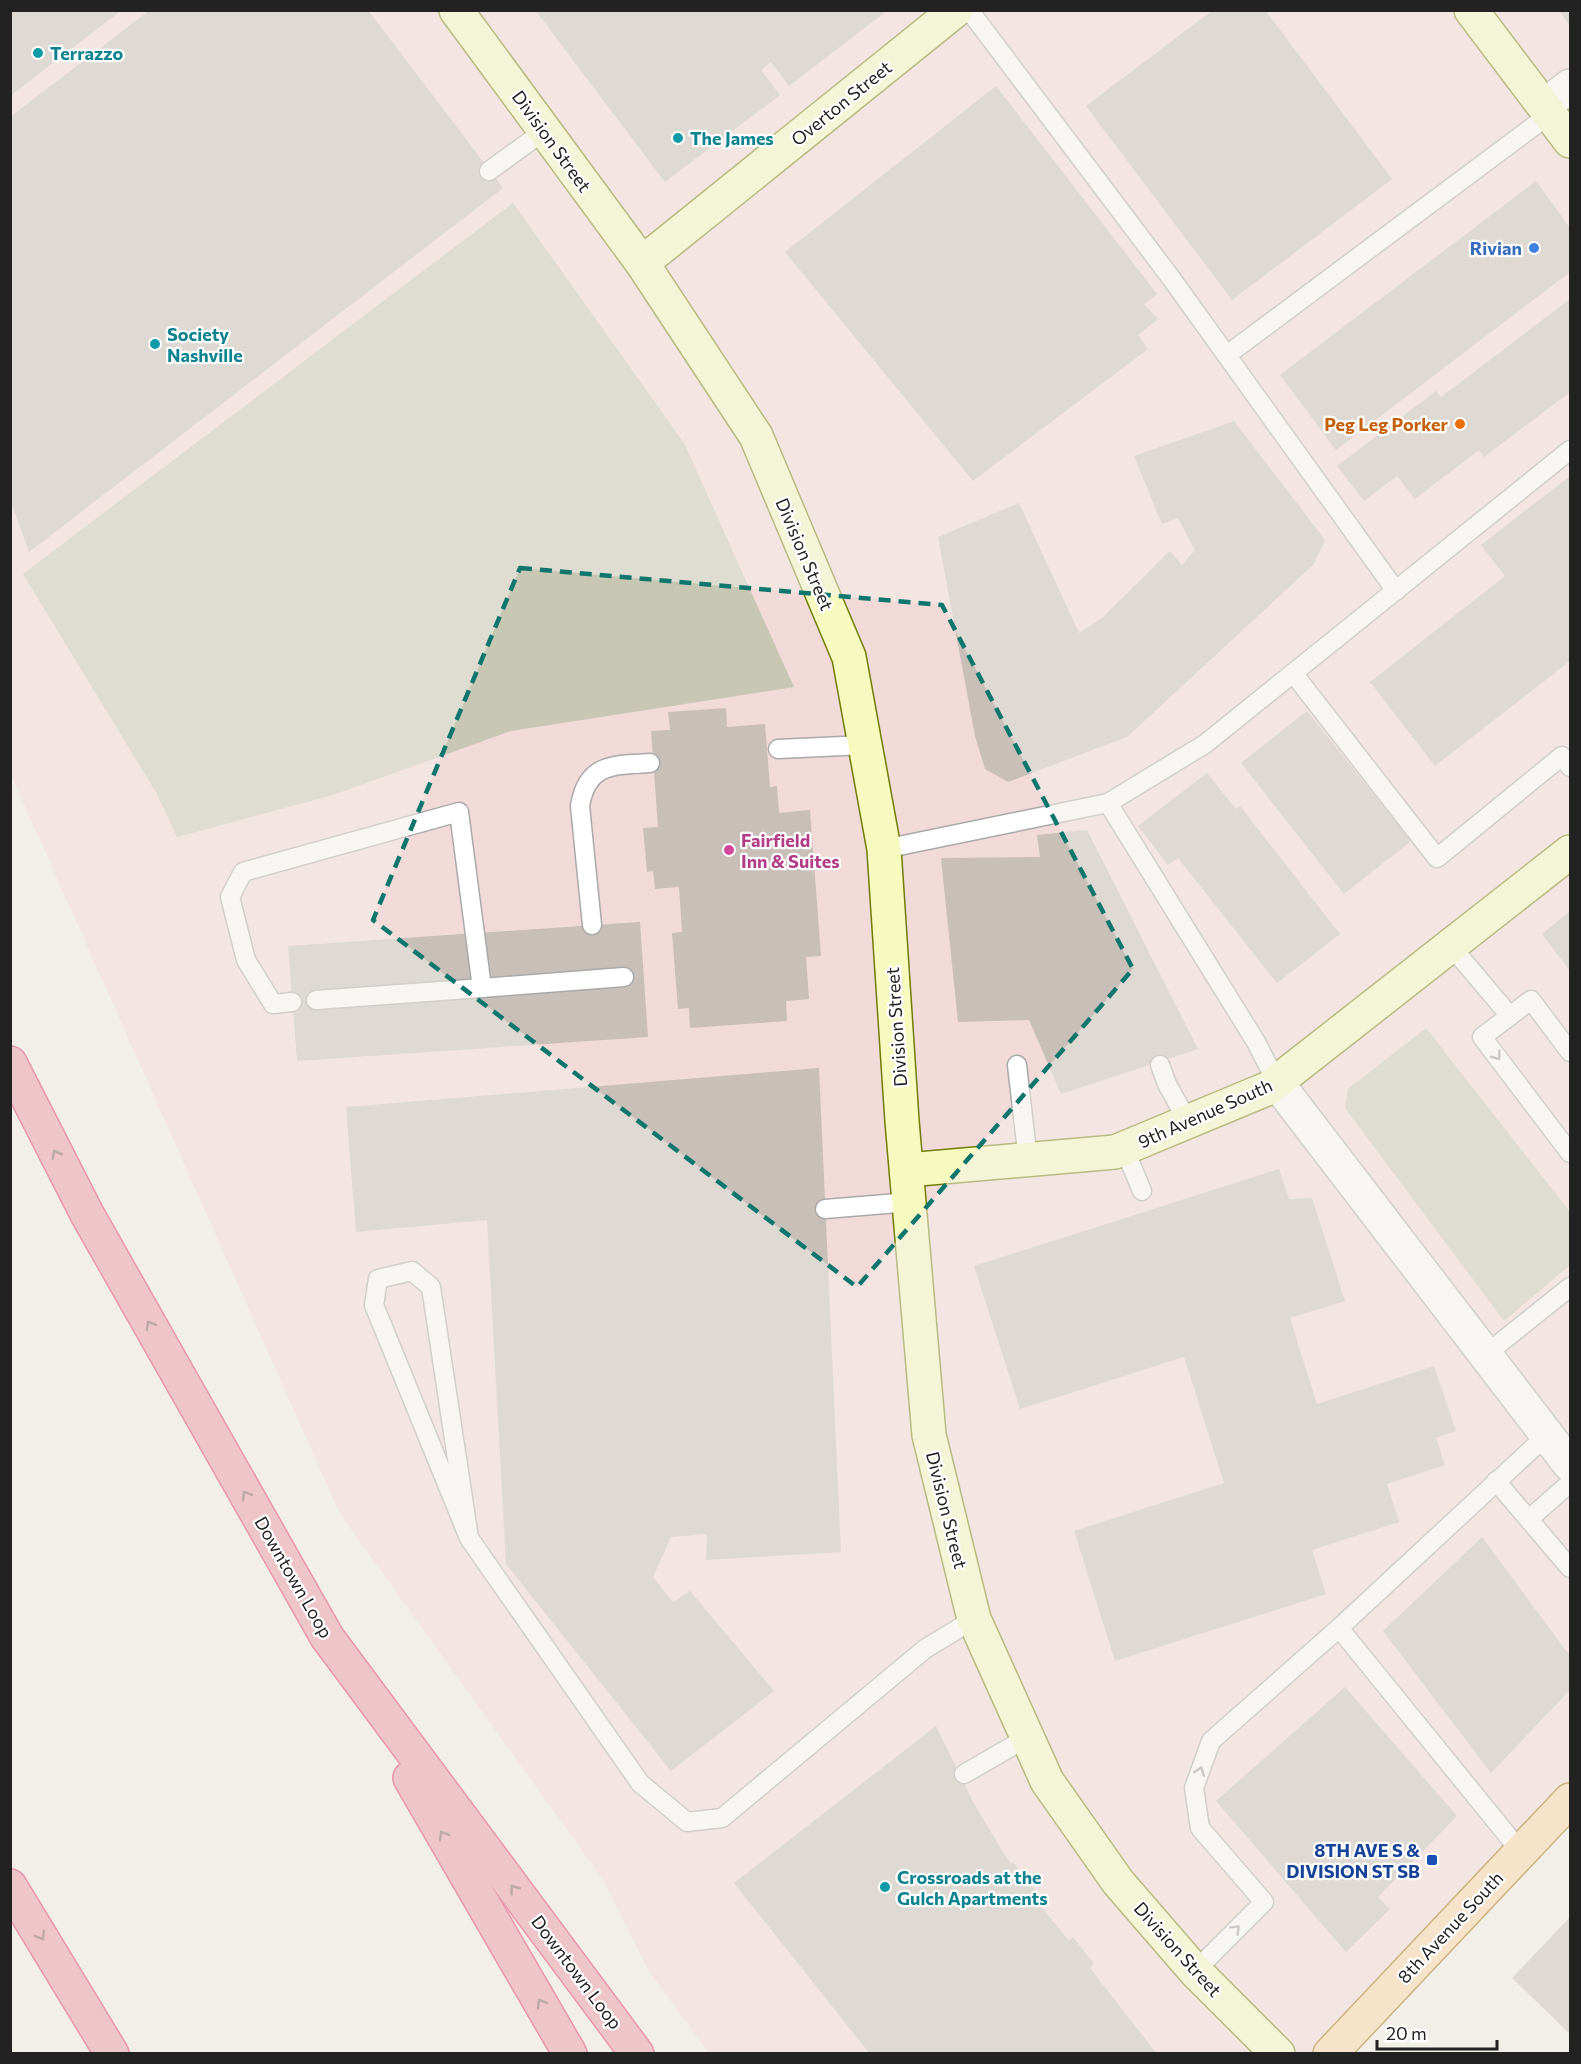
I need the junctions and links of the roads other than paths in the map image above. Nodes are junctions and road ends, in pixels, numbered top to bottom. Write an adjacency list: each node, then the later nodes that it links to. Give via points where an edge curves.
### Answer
1 (456, 10): 7 (main road, Division Street)
2 (956, 10): 10 (main road, Overton Street)
3 (969, 10): 11 (lane)
4 (1471, 10): 6 (main road)
5 (1570, 86): 6 (street)
6 (1547, 110): 8 (main road); 11 (lane)
7 (544, 131): 9 (lane); 10 (main road, Division Street)
8 (1570, 141)
9 (489, 171)
10 (642, 263): 15 (main road, Division Street, via 756,436 849,657)
11 (1227, 355): 13 (lane)
12 (1570, 450): 13 (lane)
13 (1396, 591): 14 (lane)
14 (1293, 673): 18 (lane, via 1437,858 1562,756); 19 (lane, via 1204,744)
15 (865, 745): 16 (lane); 20 (main road, Division Street)
16 (778, 749)
17 (650, 762): 22 (lane, via 614,765 590,779 583,789 580,806)
18 (1570, 767)
19 (1108, 803): 20 (lane); 33 (lane, via 1256,1042)
20 (884, 849): 38 (main road, Division Street)
21 (1570, 852): 23 (main road, 9th Avenue South)
22 (592, 925)
23 (1450, 945): 28 (lane); 33 (main road, 9th Avenue South)
24 (624, 976): 25 (lane)
25 (482, 988): 26 (lane); 27 (lane, via 459,812 243,872 230,897 246,960 273,1004)
26 (316, 1000)
27 (292, 1002)
28 (1510, 1016): 29 (lane, via 1531,1000); 36 (lane, one-way to 36, via 1482,1037)
29 (1570, 1052)
30 (10, 1064): 52 (highway, Downtown Loop, one-way to 30, via 87,1214)
31 (1017, 1065): 37 (lane)
32 (1160, 1065): 34 (lane)
33 (1277, 1083): 34 (main road, 9th Avenue South); 42 (street)
34 (1188, 1122): 35 (main road, 9th Avenue South)
35 (1125, 1148): 37 (main road, 9th Avenue South); 39 (lane)
36 (1570, 1153)
37 (1028, 1160): 38 (main road, 9th Avenue South)
38 (908, 1186): 40 (lane); 50 (main road, Division Street, via 929,1435)
39 (1142, 1191)
40 (825, 1209)
41 (1570, 1287): 42 (lane)
42 (1485, 1355): 43 (street)
43 (1547, 1435): 44 (street); 45 (lane)
44 (1570, 1465)
45 (1496, 1481): 47 (lane); 51 (lane)
46 (1570, 1483): 47 (lane)
47 (1529, 1519): 49 (lane)
48 (469, 1538): 48 (lane, via 430,1287 412,1270 378,1279 374,1305); 50 (lane, via 640,1783 687,1822 722,1818 926,1649)
49 (1570, 1568)
50 (974, 1619): 53 (main road, Division Street)
51 (1339, 1628): 56 (lane); 58 (lane, one-way to 51, via 1264,1902 1200,1828 1194,1788 1211,1741)
52 (327, 1637): 60 (highway, one-way to 52); 61 (highway, Downtown Loop, one-way to 52)
53 (1028, 1737): 54 (lane); 58 (main road, Division Street, via 1047,1781 1118,1882)
54 (964, 1774)
55 (1570, 1800): 56 (main road, 8th Avenue South)
56 (1521, 1852): 63 (main road, 8th Avenue South)
57 (10, 1886): 59 (highway, one-way to 59)
58 (1195, 1971): 62 (main road, Division Street)
59 (112, 2054)
60 (570, 2054)
61 (637, 2054)
62 (1278, 2054)
63 (1330, 2054)

